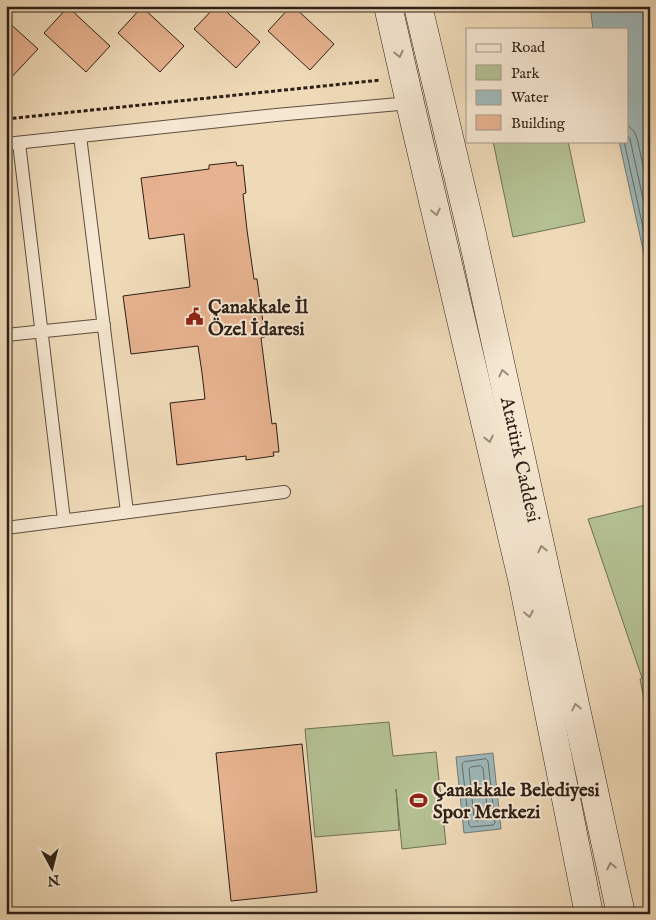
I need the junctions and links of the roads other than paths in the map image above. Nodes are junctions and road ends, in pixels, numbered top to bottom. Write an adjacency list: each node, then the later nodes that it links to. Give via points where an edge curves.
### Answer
1 (388, 6): 3 (main road, Atatürk Caddesi, one-way to 3)
2 (418, 6): 14 (main road, Atatürk Caddesi, one-way to 2, via 471,230)
3 (407, 90): 4 (lane, via 276,115); 13 (main road, Atatürk Caddesi, one-way to 13, via 523,583)
4 (80, 136): 5 (lane); 6 (lane)
5 (13, 144): 7 (lane)
6 (104, 325): 7 (lane); 10 (lane)
7 (42, 332): 8 (lane); 11 (lane)
8 (6, 335)
9 (284, 492): 10 (lane)
10 (127, 512): 11 (lane)
11 (64, 520): 12 (lane)
12 (6, 528)
13 (589, 914)
14 (621, 914)

